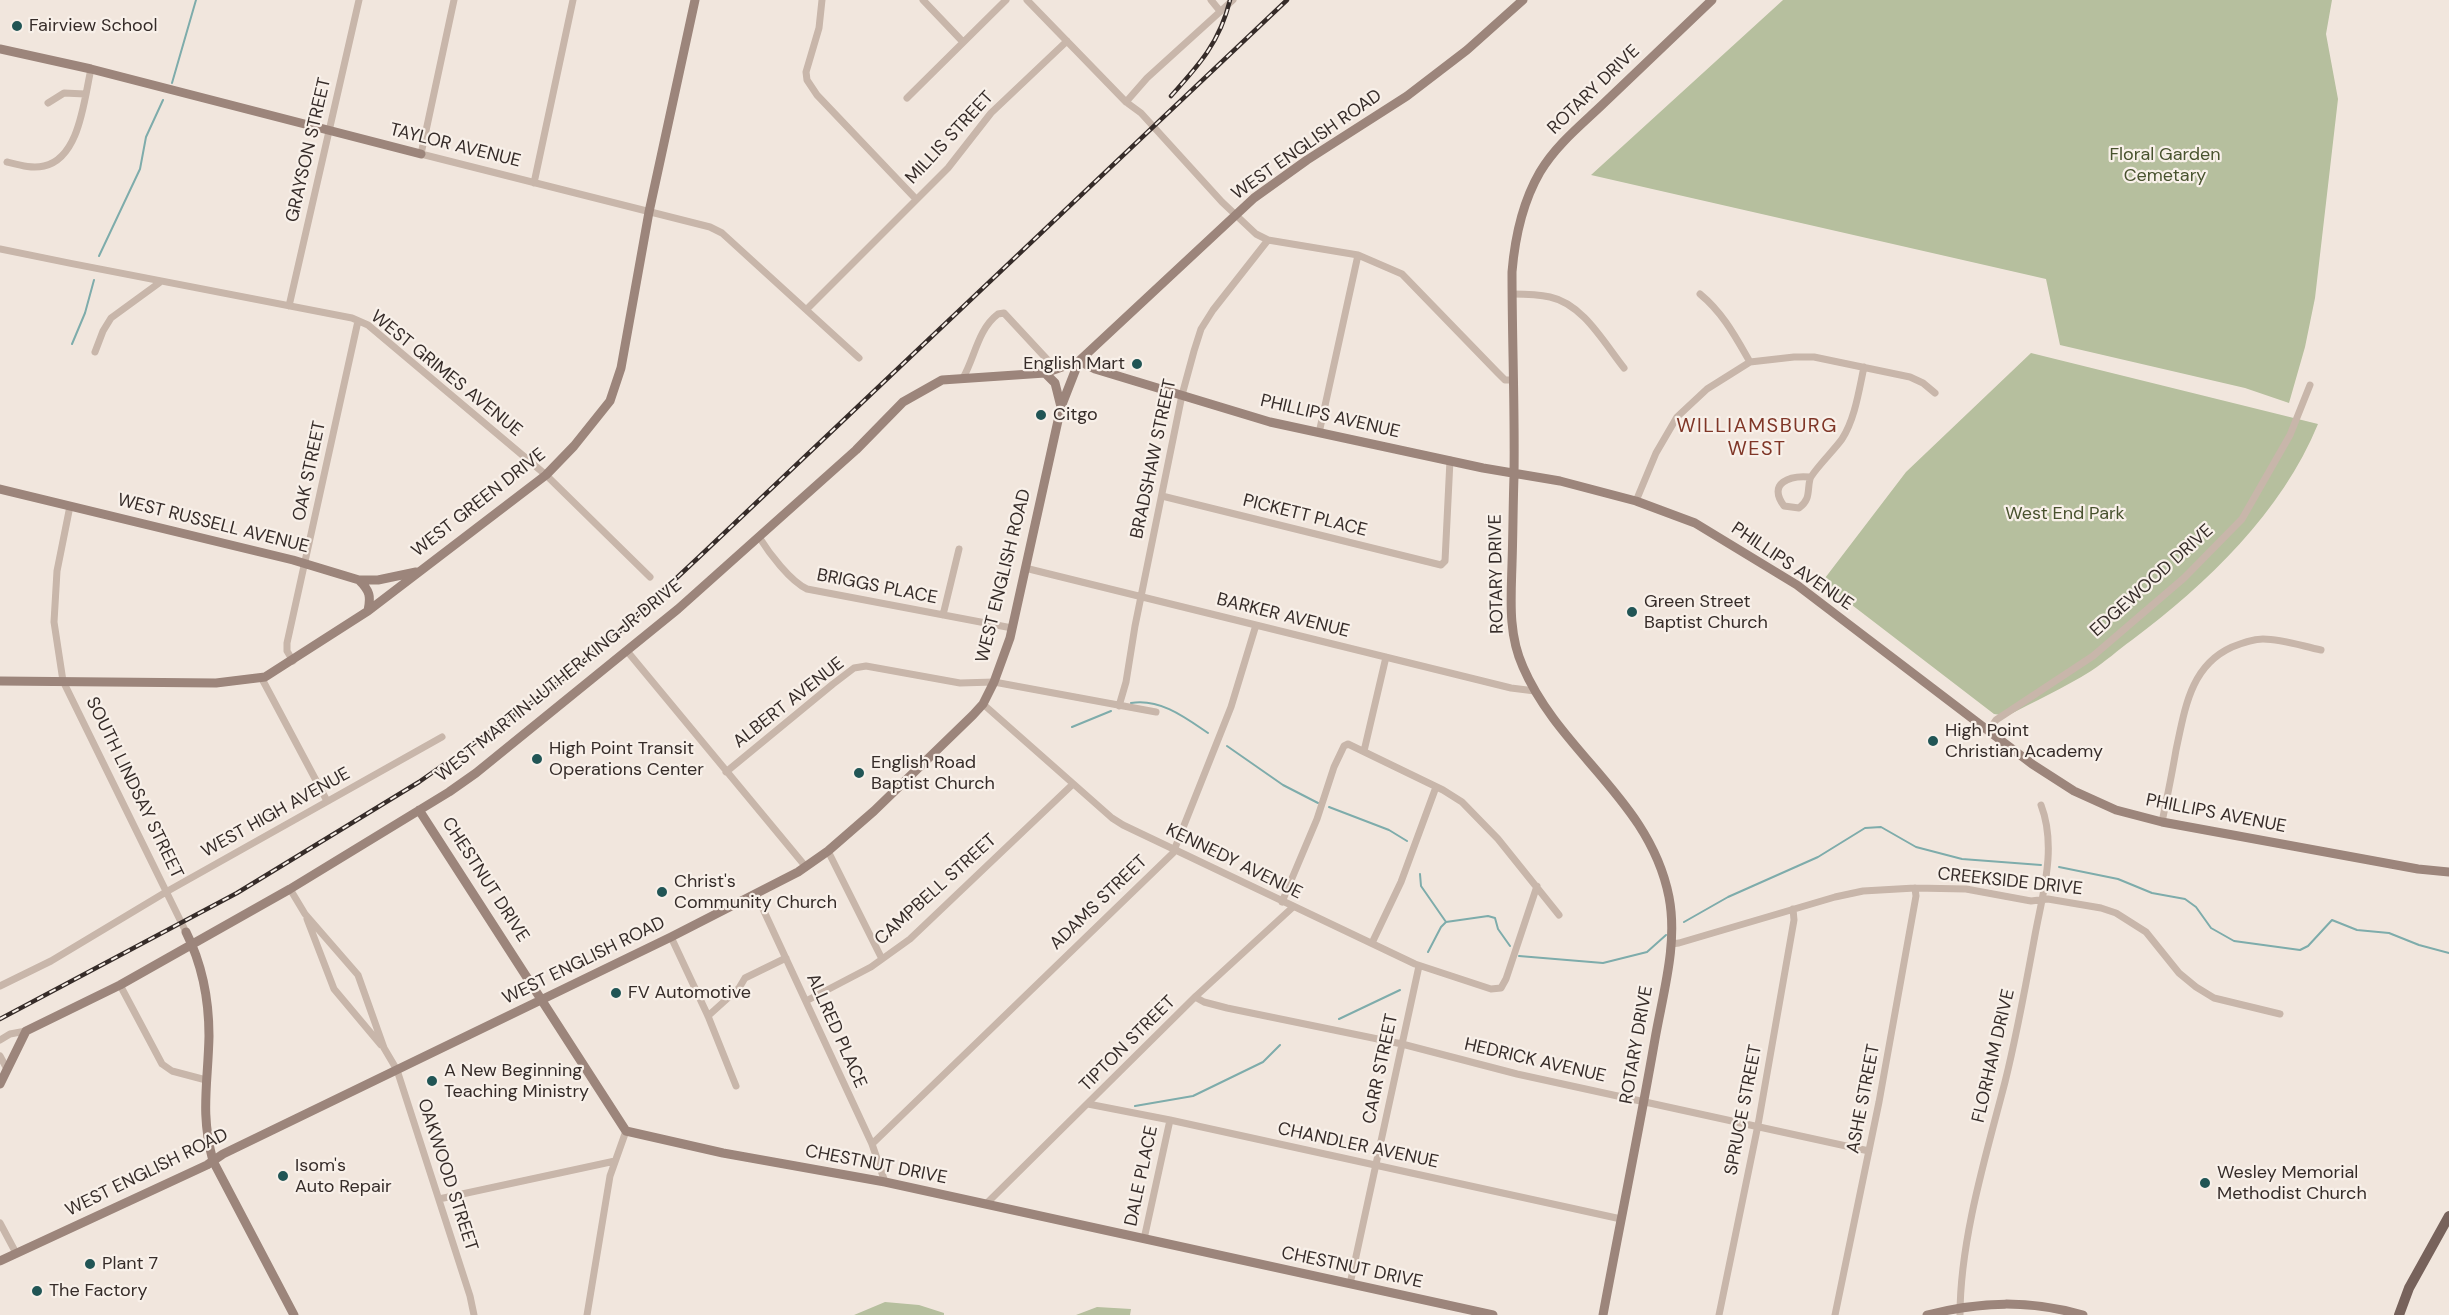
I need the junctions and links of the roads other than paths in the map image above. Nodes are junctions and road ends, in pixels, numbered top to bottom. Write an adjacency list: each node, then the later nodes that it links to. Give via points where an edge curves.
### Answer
1 (358, 0): 22 (street, GRAYSON STREET)
2 (454, 0): 23 (street)
3 (573, 0): 25 (street)
4 (695, 0): 27 (main road, WEST GREEN DRIVE)
5 (822, 0): 26 (street, via 807,80)
6 (923, 0): 15 (street)
7 (1006, 0): 15 (street)
8 (1027, 0): 14 (street)
9 (1211, 0): 13 (street)
10 (1233, 0): 13 (street)
11 (1523, 0): 28 (main road, WEST ENGLISH ROAD, via 1407,96 1307,160)
12 (1712, 0): 33 (main road, ROTARY DRIVE, via 1568,137 1545,165 1528,196 1518,228)
13 (1220, 11): 20 (street)
14 (1067, 41): 20 (street); 26 (street, MILLIS STREET, via 991,113 948,168)
15 (963, 42): 19 (street)
16 (0, 50): 17 (main road, TAYLOR AVENUE)
17 (91, 69): 18 (street); 22 (main road, TAYLOR AVENUE)
18 (85, 94): 21 (street, via 64,93); 24 (street, via 74,140 64,156 42,167)
19 (907, 98)
20 (1126, 102): 28 (street)
21 (48, 103)
22 (330, 132): 23 (main road, TAYLOR AVENUE); 35 (street, GRAYSON STREET)
23 (421, 154): 25 (street, TAYLOR AVENUE)
24 (7, 162)
25 (534, 183): 27 (street, TAYLOR AVENUE)
26 (915, 198): 36 (street, MILLIS STREET)
27 (649, 212): 36 (street, TAYLOR AVENUE, via 722,233); 55 (main road, WEST GREEN DRIVE, via 623,358 610,401)
28 (1236, 214): 29 (street); 40 (main road, WEST ENGLISH ROAD)
29 (1268, 240): 31 (street); 50 (street, BRADSHAW STREET, via 1202,329)
30 (0, 249): 32 (street, WEST GRIMES AVENUE)
31 (1358, 255): 47 (street, via 1402,274 1505,380); 52 (street)
32 (159, 283): 35 (street, WEST GRIMES AVENUE); 38 (street, via 111,318)
33 (1512, 294): 43 (street, via 1551,297 1568,304); 47 (main road, ROTARY DRIVE)
34 (1700, 294): 41 (street, via 1728,322)
35 (289, 306): 37 (street, WEST GRIMES AVENUE)
36 (807, 309): 39 (street, TAYLOR AVENUE)
37 (358, 321): 55 (street, WEST GRIMES AVENUE, via 382,335); 63 (street, OAK STREET)
38 (95, 352)
39 (859, 358)
40 (1079, 361): 44 (main road, WEST MARTIN LUTHER KING JR DRIVE); 50 (main road, PHILLIPS AVENUE); 51 (main road, WEST ENGLISH ROAD)
41 (1750, 362): 42 (street, via 1814,357); 59 (street, via 1707,389 1677,417 1656,453)
42 (1864, 367): 49 (street, via 1910,377); 56 (street, via 1845,436)
43 (1624, 368)
44 (1056, 369): 45 (main road, WEST MARTIN LUTHER KING JR DRIVE); 46 (street, via 1004,313 998,314 983,331)
45 (1045, 373): 46 (main road, WEST MARTIN LUTHER KING JR DRIVE); 51 (main road, via 1055,383)
46 (963, 378): 61 (main road, WEST MARTIN LUTHER KING JR DRIVE, via 942,380 903,402)
47 (1512, 380): 54 (main road, ROTARY DRIVE)
48 (2310, 385): 85 (street, EDGEWOOD DRIVE, via 2290,435 2242,519 2184,578 2093,656 1996,720)
49 (1935, 393)
50 (1182, 395): 52 (main road, PHILLIPS AVENUE); 58 (street, BRADSHAW STREET)
51 (1061, 407): 64 (main road, WEST ENGLISH ROAD)
52 (1319, 433): 53 (main road, PHILLIPS AVENUE)
53 (1450, 460): 54 (main road, PHILLIPS AVENUE); 58 (street, PICKETT PLACE, via 1445,561 1441,565)
54 (1514, 472): 59 (main road, PHILLIPS AVENUE); 81 (main road, ROTARY DRIVE, via 1512,624 1515,647)
55 (546, 475): 65 (main road, WEST GREEN DRIVE); 66 (street, WEST GRIMES AVENUE)
56 (1810, 477): 56 (street, via 1785,480 1779,493 1784,506 1799,508 1805,503)
57 (0, 489): 60 (main road, WEST RUSSELL AVENUE)
58 (1162, 496): 68 (street, BRADSHAW STREET)
59 (1636, 501): 85 (main road, PHILLIPS AVENUE, via 1695,523 1797,585)
60 (70, 506): 63 (main road, WEST RUSSELL AVENUE); 79 (street, SOUTH LINDSAY STREET, via 57,571 54,622)
61 (759, 537): 70 (street, BRIGGS PLACE, via 807,589); 74 (main road, WEST MARTIN LUTHER KING JR DRIVE)
62 (959, 549): 70 (street)
63 (305, 564): 67 (main road, WEST RUSSELL AVENUE); 76 (street, OAK STREET, via 287,642)
64 (1025, 568): 68 (street, BARKER AVENUE); 72 (main road, WEST ENGLISH ROAD)
65 (418, 572): 67 (main road, WEST RUSSELL AVENUE, via 378,580); 69 (main road, WEST GREEN DRIVE)
66 (650, 577)
67 (359, 579): 69 (main road, via 369,590)
68 (1141, 597): 71 (street, BARKER AVENUE); 83 (street, BRADSHAW STREET)
69 (368, 611): 76 (main road, WEST GREEN DRIVE)
70 (943, 615): 72 (street, BRIGGS PLACE)
71 (1256, 625): 75 (street, BARKER AVENUE); 95 (street, ADAMS STREET, via 1231,707)
72 (1012, 628): 80 (main road, WEST ENGLISH ROAD)
73 (2321, 650): 94 (street, via 2260,639 2233,646 2207,664 2194,682 2185,708)
74 (627, 651): 88 (street); 93 (main road, WEST MARTIN LUTHER KING JR DRIVE, via 476,773)
75 (1386, 657): 81 (street, BARKER AVENUE); 87 (street)
76 (293, 661): 77 (main road, WEST GREEN DRIVE)
77 (261, 677): 79 (main road, WEST GREEN DRIVE, via 216,683); 91 (street)
78 (0, 681): 79 (main road, WEST GREEN DRIVE)
79 (63, 681): 102 (street, SOUTH LINDSAY STREET)
80 (994, 682): 82 (main road, WEST ENGLISH ROAD); 83 (street, ALBERT AVENUE); 88 (street, ALBERT AVENUE, via 960,683 866,666 854,668)
81 (1535, 691): 113 (main road, ROTARY DRIVE, via 1643,830 1668,896)
82 (983, 704): 89 (street, KENNEDY AVENUE); 96 (main road, WEST ENGLISH ROAD)
83 (1119, 706): 84 (street, ALBERT AVENUE)
84 (1156, 712)
85 (1989, 730): 94 (main road, PHILLIPS AVENUE, via 2074,791 2116,810)
86 (442, 737): 91 (street, WEST HIGH AVENUE)
87 (1364, 751): 90 (street); 105 (street, via 1344,746)
88 (726, 772): 97 (street)
89 (1073, 784): 95 (street, KENNEDY AVENUE, via 1117,822); 116 (street, CAMPBELL STREET, via 932,919)
90 (1436, 787): 99 (street, via 1474,813); 112 (street, via 1401,882)
91 (327, 801): 102 (street, WEST HIGH AVENUE)
92 (2041, 805): 104 (street, FLORHAM DRIVE, via 2049,837)
93 (419, 810): 101 (main road, WEST MARTIN LUTHER KING JR DRIVE); 121 (main road, CHESTNUT DRIVE)
94 (2162, 822): 98 (main road, PHILLIPS AVENUE)
95 (1174, 850): 105 (street, KENNEDY AVENUE); 140 (street, ADAMS STREET)
96 (828, 851): 97 (main road, WEST ENGLISH ROAD); 116 (street)
97 (806, 867): 103 (main road, WEST ENGLISH ROAD)
98 (2449, 873)
99 (1537, 886): 109 (street); 117 (street, KENNEDY AVENUE, via 1503,986 1498,990)
100 (1915, 888): 104 (street, CREEKSIDE DRIVE, via 1966,889); 107 (street, CREEKSIDE DRIVE, via 1863,891); 141 (street, ASHE STREET)
101 (290, 889): 108 (street, OAKWOOD STREET); 114 (main road, WEST MARTIN LUTHER KING JR DRIVE)
102 (166, 892): 110 (street, SOUTH LINDSAY STREET); 119 (street, WEST HIGH AVENUE, via 51,961)
103 (756, 894): 111 (main road, WEST ENGLISH ROAD); 115 (street, ALLRED PLACE)
104 (2041, 900): 123 (street, CREEKSIDE DRIVE, via 2116,913 2146,932 2179,973 2196,987 2214,998); 155 (street, FLORHAM DRIVE, via 1968,1244)
105 (1282, 902): 106 (street, KENNEDY AVENUE)
106 (1293, 908): 112 (street, KENNEDY AVENUE); 120 (street, TIPTON STREET)
107 (1793, 909): 113 (street, CREEKSIDE DRIVE); 138 (street, SPRUCE STREET)
108 (305, 914): 128 (street, OAKWOOD STREET, via 334,989); 128 (street, OAKWOOD STREET, via 358,975)
109 (1559, 915)
110 (186, 932): 114 (main road, SOUTH LINDSAY STREET)
111 (671, 937): 121 (main road, WEST ENGLISH ROAD); 124 (street)
112 (1372, 943): 117 (street, KENNEDY AVENUE)
113 (1671, 944): 135 (main road, ROTARY DRIVE)
114 (192, 945): 118 (main road, WEST MARTIN LUTHER KING JR DRIVE); 132 (main road, SOUTH LINDSAY STREET, via 208,1011)
115 (786, 958): 122 (street, ALLRED PLACE); 124 (street, via 745,978)
116 (882, 959): 122 (street, CAMPBELL STREET)
117 (1419, 966): 127 (street, CARR STREET)
118 (120, 985): 125 (main road, WEST MARTIN LUTHER KING JR DRIVE); 132 (street, via 162,1064 172,1071)
119 (0, 986)
120 (1195, 997): 127 (street, HEDRICK AVENUE, via 1227,1008); 136 (street, TIPTON STREET)
121 (543, 999): 131 (main road, WEST ENGLISH ROAD); 139 (main road, CHESTNUT DRIVE)
122 (806, 1001): 140 (street, ALLRED PLACE)
123 (2280, 1014)
124 (708, 1016): 134 (street)
125 (26, 1031): 126 (street); 130 (main road)
126 (0, 1040)
127 (1401, 1044): 135 (street, HEDRICK AVENUE, via 1517,1074); 144 (street, CARR STREET)
128 (384, 1048): 131 (street, OAKWOOD STREET)
129 (0, 1056): 130 (street)
130 (7, 1069): 133 (main road)
131 (397, 1070): 142 (main road, WEST ENGLISH ROAD); 146 (street, OAKWOOD STREET)
132 (206, 1080): 142 (main road, SOUTH LINDSAY STREET, via 206,1135)
133 (0, 1084)
134 (736, 1086)
135 (1645, 1100): 138 (street, HEDRICK AVENUE); 149 (main road, ROTARY DRIVE)
136 (1088, 1104): 137 (street, CHANDLER AVENUE); 147 (street, TIPTON STREET)
137 (1170, 1120): 144 (street, CHANDLER AVENUE); 151 (street, DALE PLACE)
138 (1758, 1125): 141 (street, HEDRICK AVENUE); 162 (street, SPRUCE STREET)
139 (626, 1131): 143 (street); 145 (main road, CHESTNUT DRIVE)
140 (872, 1144): 145 (street, ALLRED PLACE)
141 (1869, 1151): 163 (street, ASHE STREET)
142 (213, 1161): 152 (main road, WEST ENGLISH ROAD); 157 (main road, SOUTH LINDSAY STREET)
143 (615, 1161): 146 (street); 159 (street)
144 (1376, 1165): 149 (street, CHANDLER AVENUE); 154 (street, CARR STREET)
145 (885, 1182): 147 (main road, CHESTNUT DRIVE)
146 (439, 1199): 158 (street, OAKWOOD STREET)
147 (986, 1204): 151 (main road, CHESTNUT DRIVE)
148 (2449, 1216): 165 (main road)
149 (1621, 1220): 161 (main road, ROTARY DRIVE)
150 (0, 1223): 152 (street)
151 (1144, 1239): 154 (main road, CHESTNUT DRIVE)
152 (16, 1253): 153 (main road, WEST ENGLISH ROAD)
153 (0, 1261)
154 (1350, 1284): 160 (main road, CHESTNUT DRIVE)
155 (1960, 1312): 156 (main road, via 2017,1303); 164 (main road)
156 (2077, 1314)
157 (294, 1315)
158 (474, 1315)
159 (587, 1315)
160 (1493, 1315)
161 (1603, 1315)
162 (1719, 1315)
163 (1835, 1315)
164 (1927, 1315)
165 (2398, 1315)

